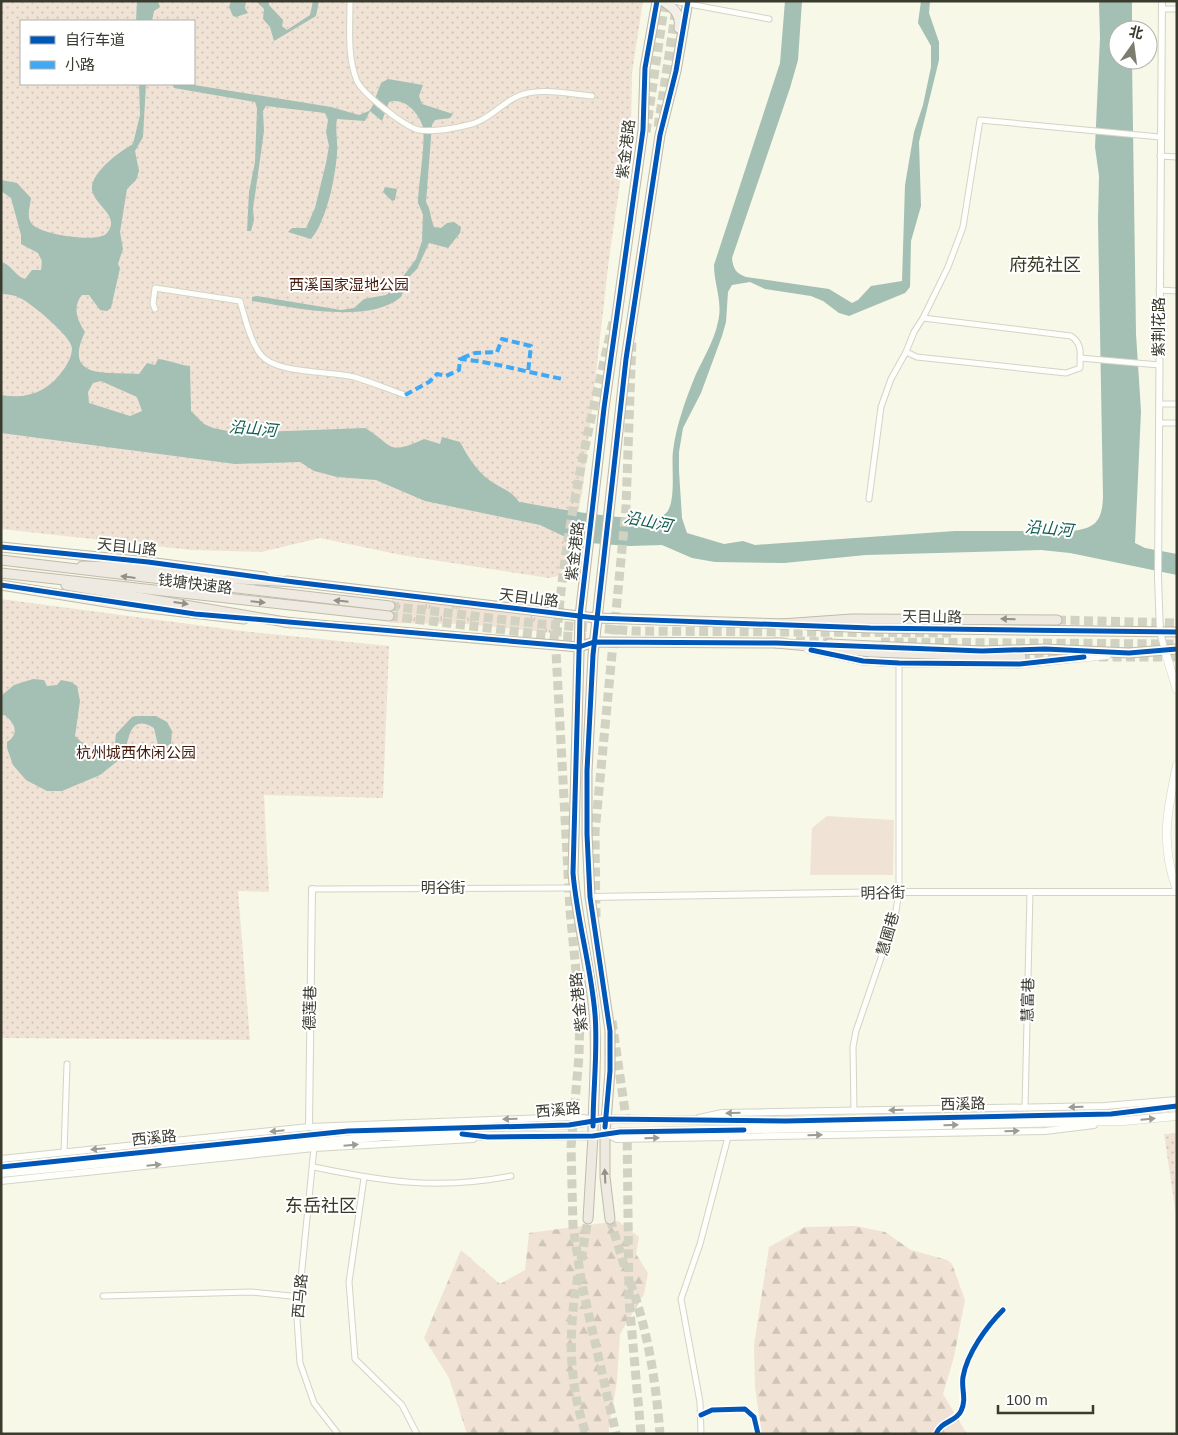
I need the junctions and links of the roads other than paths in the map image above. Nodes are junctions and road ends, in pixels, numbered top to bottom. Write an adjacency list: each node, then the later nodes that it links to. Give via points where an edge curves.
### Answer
1 (350, 1): 10 (street, via 351,58 357,81 369,97 420,130 472,124 486,119 507,102 528,92)
2 (657, 1): 37 (main road, 紫金港路, via 645,68 642,130 607,380)
3 (663, 1): 11 (main road, via 677,12 680,19)
4 (673, 1): 6 (street)
5 (1162, 1): 7 (street, 紫荆花路)
6 (688, 3): 9 (street); 11 (main road, 紫金港路)
7 (1162, 9): 8 (street); 12 (street, 紫荆花路)
8 (1177, 9)
9 (769, 18)
10 (592, 96)
11 (669, 100): 38 (main road, 紫金港路, via 660,135 626,359)
12 (1160, 137): 13 (street, 紫荆花路); 18 (street, via 980,120 963,227)
13 (1160, 156): 14 (street); 15 (street, 紫荆花路)
14 (1177, 157)
15 (1159, 290): 16 (street); 21 (street, 紫荆花路)
16 (1177, 290)
17 (152, 307): 22 (street, via 155,288 240,301 254,342 268,361 353,377)
18 (923, 318): 19 (street); 20 (street, via 1071,336 1081,348)
19 (906, 352): 20 (street, via 917,357 1066,373 1080,368); 27 (street, via 891,378 881,407)
20 (1080, 358): 21 (street)
21 (1159, 365): 23 (street, 紫荆花路)
22 (405, 395)
23 (1159, 404): 24 (street); 25 (street, 紫荆花路)
24 (1177, 404)
25 (1159, 423): 26 (street); 42 (street, 紫荆花路)
26 (1177, 423)
27 (869, 499)
28 (1, 547): 33 (main road, 天目山路, via 148,562)
29 (1, 560): 30 (highway, 钱塘快速路)
30 (32, 564): 33 (highway, via 140,568 186,576); 35 (highway, 钱塘快速路, one-way to 30)
31 (1, 573): 32 (highway, 钱塘快速路)
32 (29, 577): 36 (highway, 钱塘快速路, one-way to 36); 40 (highway, one-way to 40)
33 (294, 582): 37 (main road, 天目山路)
34 (1, 585): 40 (main road, 天目山路, via 186,613)
35 (390, 606)
36 (389, 616)
37 (580, 616): 38 (main road, 天目山路); 46 (main road, 紫金港路)
38 (596, 618): 41 (main road, 天目山路); 44 (main road, 紫金港路)
39 (1057, 620): 41 (highway, one-way to 41, via 861,618)
40 (291, 622): 46 (main road, 天目山路)
41 (781, 624): 42 (main road, 天目山路)
42 (1160, 632): 43 (main road, 天目山路); 48 (street, 紫荆花路)
43 (1177, 632)
44 (594, 642): 45 (main road, 天目山路); 46 (main road, 天目山路); 60 (main road, 紫金港路, via 587,771)
45 (776, 643): 49 (main road, 天目山路, via 982,651); 51 (highway, via 872,652); 52 (main road, 天目山路, via 863,661)
46 (580, 647): 56 (main road, 紫金港路, via 573,826)
47 (1177, 649): 48 (main road, 天目山路)
48 (1165, 651): 49 (main road, 天目山路); 50 (main road); 53 (main road)
49 (1129, 652): 52 (main road, 天目山路, via 1020,664)
50 (1177, 653)
51 (1021, 657)
52 (900, 663): 58 (street, 慧圃巷)
53 (1177, 690)
54 (1177, 765): 57 (main road, via 1165,840)
55 (312, 888): 56 (street, 明谷街); 71 (street, 德莲巷)
56 (574, 888): 69 (main road, 紫金港路, via 595,1015)
57 (1177, 891): 59 (street, 明谷街)
58 (899, 892): 59 (street, 明谷街); 60 (street, 明谷街); 65 (street, 慧圃巷, via 895,917 856,1032 853,1047)
59 (1030, 892): 64 (street, 慧富巷)
60 (590, 897): 68 (main road, 紫金港路, via 610,1032)
61 (67, 1064): 77 (street)
62 (1177, 1100): 64 (street, 西溪路, one-way to 64, via 1136,1105)
63 (1177, 1106): 67 (main road, 西溪路, via 1111,1114 776,1121)
64 (1025, 1108): 65 (street, 西溪路, one-way to 65)
65 (854, 1111): 67 (street, 西溪路, one-way to 67, via 722,1113)
66 (1177, 1116): 70 (main road, 西溪路, one-way to 66)
67 (698, 1118): 68 (main road, 西溪路)
68 (606, 1119): 69 (main road, 西溪路); 72 (main road, 紫金港路)
69 (593, 1120): 71 (street, 西溪路, one-way to 71, via 572,1117); 73 (main road, 紫金港路); 79 (main road, 西溪路, via 569,1124 348,1131)
70 (1124, 1121): 72 (main road, 西溪路, one-way to 70); 75 (street, 西溪路, one-way to 70, via 1045,1131)
71 (309, 1127): 77 (street, 西溪路, one-way to 77)
72 (605, 1134): 73 (main road, 西溪路); 75 (street, 西溪路, one-way to 75, via 617,1139); 86 (highway, one-way to 72, via 604,1177)
73 (593, 1136): 74 (main road, 西溪路); 85 (highway)
74 (488, 1137): 76 (street, 西溪路, one-way to 74); 81 (main road, 西溪路, via 464,1134 353,1138)
75 (728, 1137): 91 (street, via 700,1244 681,1298 700,1402)
76 (314, 1148): 80 (street, 西马路); 84 (street, 西溪路, one-way to 76)
77 (64, 1152): 78 (street, 西溪路)
78 (1, 1159)
79 (1, 1167)
80 (314, 1167): 83 (street); 88 (street, 西马路, via 309,1185)
81 (1, 1173)
82 (511, 1176): 83 (street, via 476,1183 428,1185)
83 (364, 1178): 90 (street, via 349,1282 355,1359 402,1405)
84 (1, 1181)
85 (588, 1219)
86 (610, 1219)
87 (103, 1296): 88 (street, via 251,1292)
88 (300, 1297): 89 (street, 西马路, via 297,1319 300,1364 314,1403)
89 (338, 1434)
90 (417, 1434)
91 (701, 1434)

